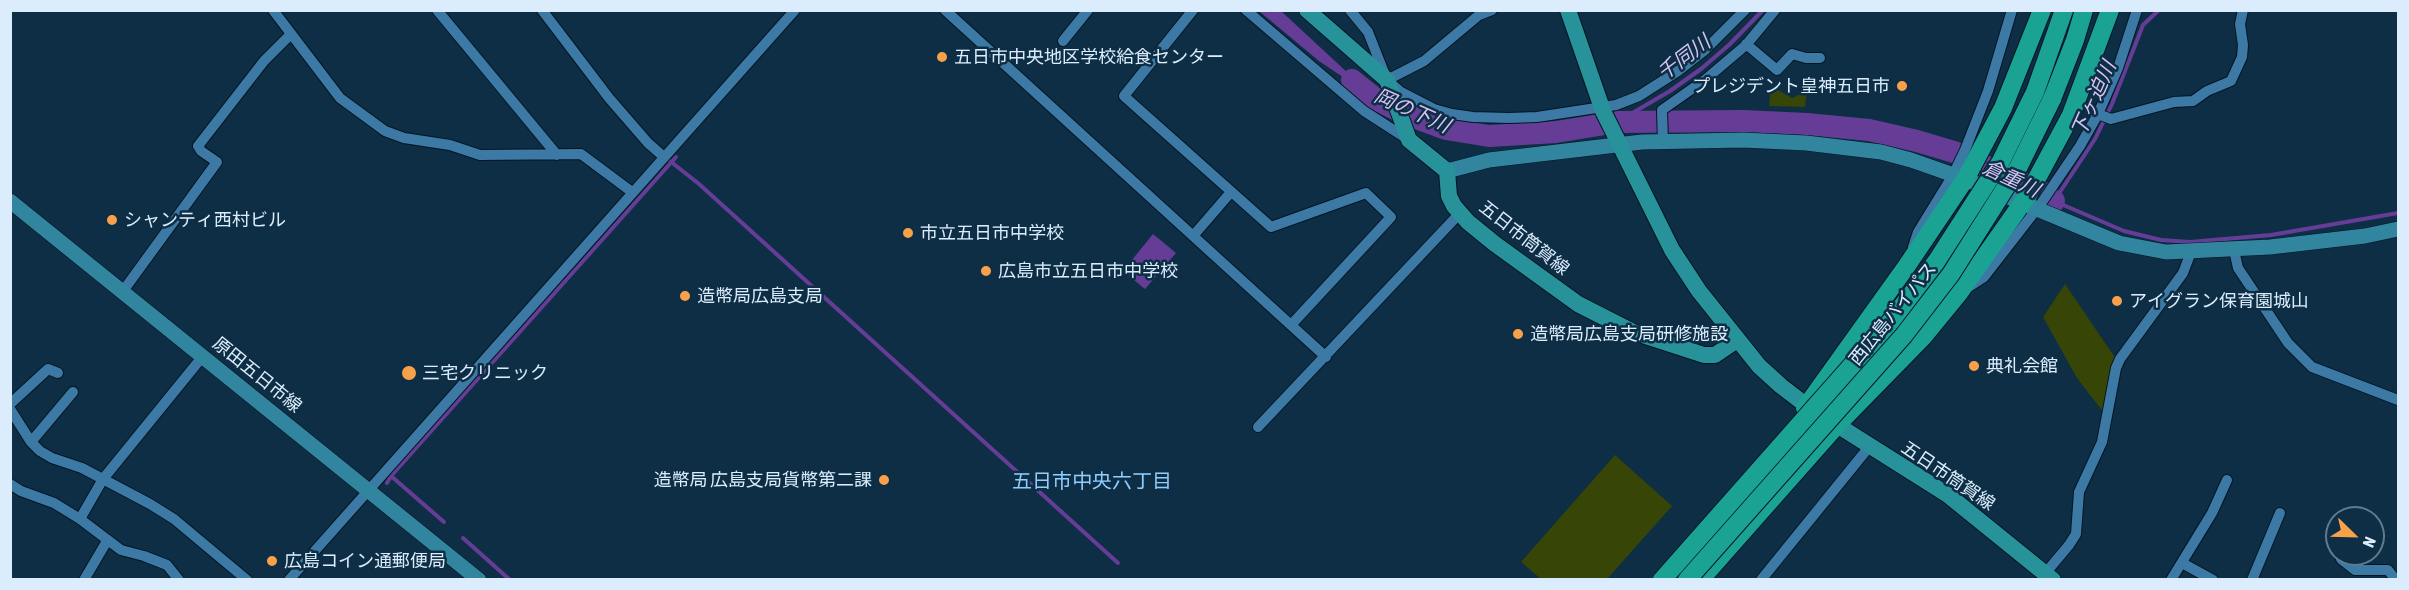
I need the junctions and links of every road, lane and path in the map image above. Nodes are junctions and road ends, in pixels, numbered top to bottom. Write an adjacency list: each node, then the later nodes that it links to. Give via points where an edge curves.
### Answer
1 (273, 10): 22 (street)
2 (437, 10): 34 (street)
3 (542, 10): 35 (street, via 609,98)
4 (945, 10): 44 (street)
5 (1088, 10): 23 (street)
6 (1193, 10): 39 (street, via 1124,96)
7 (1246, 10): 30 (street, via 1364,111)
8 (1307, 10): 26 (main road)
9 (1350, 10): 26 (street, via 1368,32)
10 (1569, 10): 28 (main road, 五日市筒賀線)
11 (1745, 10): 28 (street, via 1678,71 1650,90)
12 (1775, 10): 24 (street)
13 (2012, 10): 33 (street)
14 (2042, 10): 33 (highway, 西広島バイパス, via 2003,108)
15 (2064, 10): 27 (highway, 西広島バイパス)
16 (2084, 10): 27 (highway, 西広島バイパス, via 2075,40)
17 (2110, 10): 41 (highway, 西広島バイパス, via 2071,115 2039,174)
18 (2136, 10): 29 (street)
19 (2243, 10): 29 (street, via 2242,57 2231,81 2193,101 2174,102 2111,119)
20 (1490, 11): 26 (street, via 1479,15)
21 (791, 12): 35 (street)
22 (291, 34): 34 (street, via 340,98 385,131 480,155); 47 (street, via 264,61 198,146 217,162)
23 (1063, 41)
24 (1746, 44): 25 (street, via 1777,69 1792,54); 31 (street, via 1664,108)
25 (1820, 58)
26 (1389, 86): 28 (street, via 1434,109 1473,117 1537,117); 30 (main road)
27 (2043, 96): 78 (highway, 西広島バイパス, bridge, via 1930,270 1891,321); 79 (highway, 西広島バイパス, bridge, via 2018,168 1951,274 1896,344)
28 (1602, 109): 32 (main road, 五日市筒賀線)
29 (2098, 114): 41 (street, via 2056,182)
30 (1408, 135): 36 (main road)
31 (1663, 138): 32 (street); 37 (street, via 1833,146 1891,155)
32 (1617, 141): 36 (street, via 1550,155 1489,160); 49 (main road, 五日市筒賀線, via 1672,250)
33 (1973, 152): 37 (highway, 西広島バイパス)
34 (557, 155): 38 (street, via 581,154)
35 (664, 157): 38 (street)
36 (1447, 171): 42 (main road, 五日市筒賀線, via 1449,196)
37 (1960, 176): 41 (street); 56 (highway, 西広島バイパス, via 1906,267)
38 (632, 192): 65 (street)
39 (1231, 192): 44 (street); 48 (street, via 1271,227 1366,193 1391,217)
40 (10, 201): 47 (street, 原田五日市線)
41 (2032, 203): 46 (street, via 2119,243 2166,252); 58 (highway, 西広島バイパス, via 1923,337)
42 (1460, 213): 49 (main road, 五日市筒賀線, via 1528,268 1614,324 1704,355 1721,352); 51 (street)
43 (2398, 229): 45 (street)
44 (1194, 236): 48 (street)
45 (2234, 250): 46 (street); 54 (street, via 2238,268 2288,343 2312,367)
46 (2191, 252): 71 (street, via 2183,273 2120,359 2102,442 2079,492 2076,534)
47 (123, 291): 50 (street, 原田五日市線)
48 (1291, 325): 51 (street)
49 (1737, 339): 56 (main road, 五日市筒賀線, via 1766,373)
50 (203, 356): 62 (street); 65 (street, 原田五日市線)
51 (1326, 357): 59 (street)
52 (50, 367): 55 (street)
53 (72, 398): 60 (street)
54 (2398, 400)
55 (10, 404)
56 (1807, 406): 58 (main road, 五日市筒賀線); 77 (highway, 西広島バイパス)
57 (10, 409): 60 (street)
58 (1837, 425): 61 (main road, 五日市筒賀線); 80 (highway, 西広島バイパス)
59 (1258, 427)
60 (31, 442): 62 (street, via 52,458)
61 (1869, 447): 71 (main road, 五日市筒賀線, via 1948,495); 81 (street)
62 (103, 479): 67 (street); 74 (street, via 174,519)
63 (2227, 480): 69 (street)
64 (10, 484): 67 (street)
65 (368, 489): 75 (street); 76 (street, 原田五日市線)
66 (2280, 513): 84 (street)
67 (80, 519): 68 (street)
68 (107, 541): 72 (street); 73 (street, via 167,566)
69 (2182, 562): 82 (street); 83 (street)
70 (2350, 566): 85 (street, via 2355,570 2388,570)
71 (2046, 577)
72 (84, 579)
73 (179, 579)
74 (247, 579)
75 (289, 579)
76 (479, 579)
77 (1652, 579)
78 (1662, 579)
79 (1687, 579)
80 (1700, 579)
81 (1761, 579)
82 (2171, 579)
83 (2213, 579)
84 (2252, 579)
85 (2396, 579)

